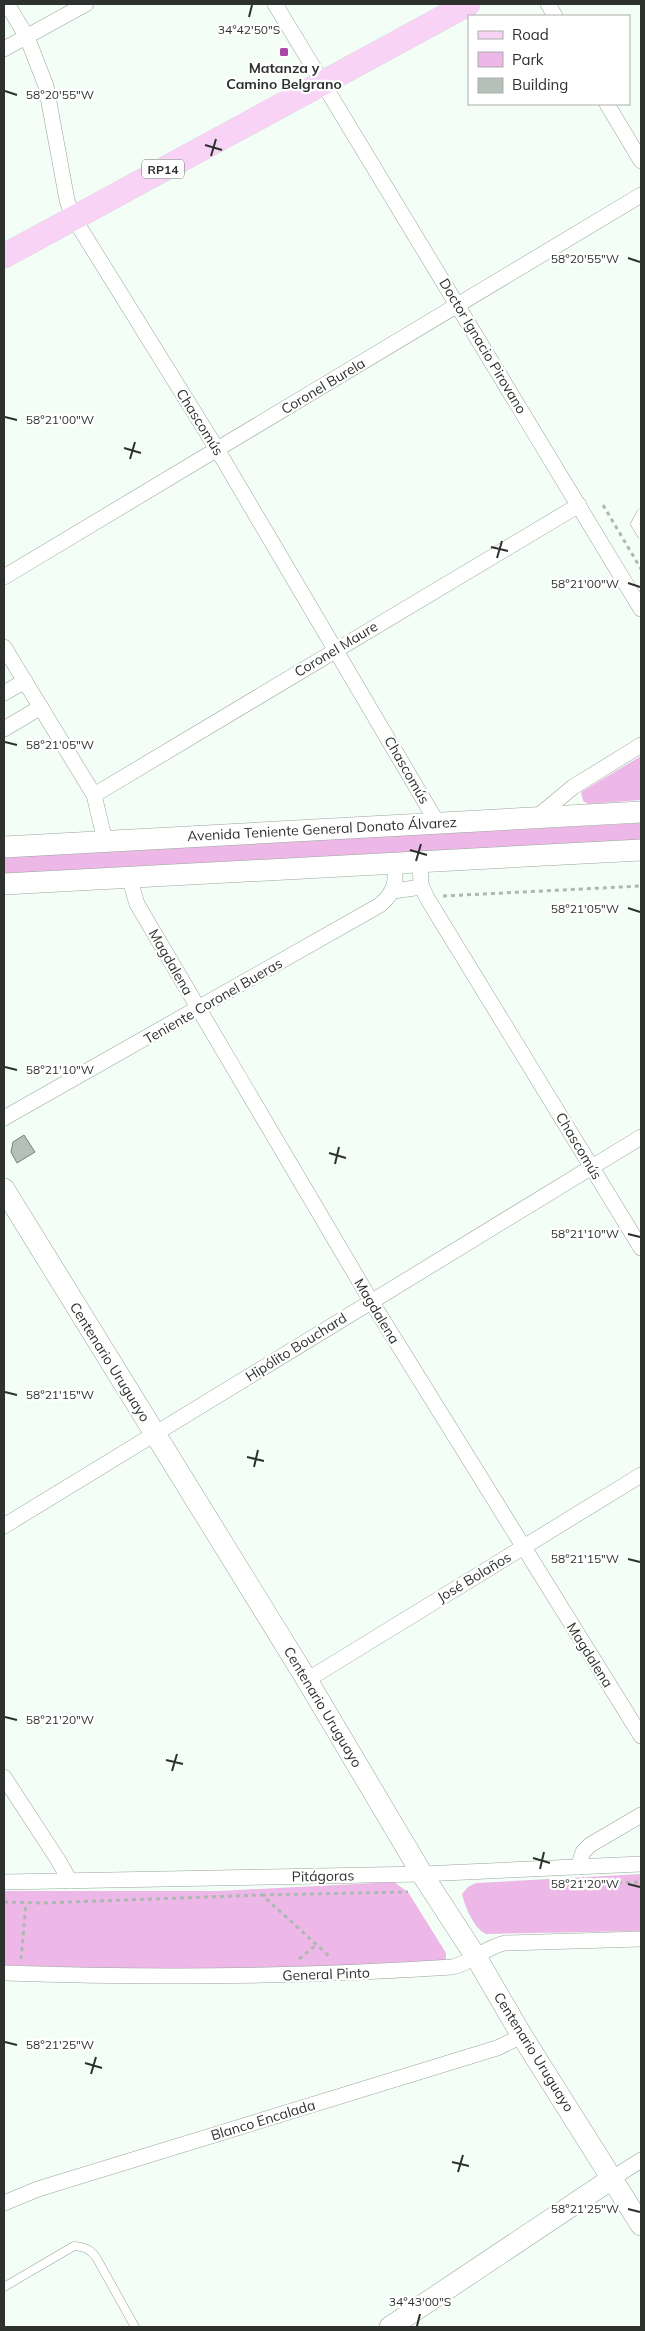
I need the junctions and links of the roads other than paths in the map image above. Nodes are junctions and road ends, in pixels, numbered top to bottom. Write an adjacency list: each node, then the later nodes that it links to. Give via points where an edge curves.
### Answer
1 (7, 4): 7 (street, Chascomús)
2 (86, 4): 7 (street)
3 (275, 4): 9 (street, Doctor Ignacio Pirovano)
4 (468, 4): 9 (main road, RP14)
5 (548, 4): 6 (street)
6 (554, 15)
7 (27, 37): 8 (street); 13 (street, Chascomús, via 46,86)
8 (4, 49)
9 (324, 83): 13 (main road, RP14); 15 (street, Doctor Ignacio Pirovano)
10 (608, 105): 11 (street)
11 (641, 161)
12 (641, 195): 15 (street, Coronel Burela)
13 (73, 217): 14 (main road, RP14); 16 (street, Chascomús)
14 (4, 256)
15 (458, 306): 16 (street, Coronel Burela); 17 (street, Doctor Ignacio Pirovano)
16 (217, 449): 20 (street, Coronel Burela); 23 (street, Chascomús)
17 (579, 505): 21 (street, Doctor Ignacio Pirovano); 23 (street, Coronel Maure)
18 (641, 513): 19 (lane, via 635,524)
19 (641, 534)
20 (4, 577)
21 (641, 609)
22 (4, 646): 24 (street)
23 (336, 648): 29 (street, Coronel Maure); 32 (street, Chascomús)
24 (25, 681): 25 (street); 26 (street)
25 (4, 693)
26 (41, 707): 27 (street); 29 (street)
27 (4, 729)
28 (641, 745): 31 (street, via 573,787)
29 (94, 795): 33 (street)
30 (641, 812): 31 (main road, Avenida Teniente General Donato Álvarez)
31 (537, 817): 32 (main road, Avenida Teniente General Donato Álvarez)
32 (438, 824): 33 (main road, Avenida Teniente General Donato Álvarez)
33 (105, 840): 34 (main road, Avenida Teniente General Donato Álvarez)
34 (4, 847)
35 (641, 850): 36 (main road)
36 (420, 861): 37 (main road); 41 (street, Chascomús)
37 (394, 863): 38 (main road); 40 (street, via 396,878)
38 (129, 877): 39 (main road); 42 (street, Magdalena, via 137,904)
39 (4, 884)
40 (393, 891): 41 (street); 42 (street, Teniente Coronel Bueras, via 380,905)
41 (425, 892): 45 (street, Chascomús)
42 (199, 1010): 43 (street, Teniente Coronel Bueras); 48 (street, Magdalena)
43 (4, 1118)
44 (641, 1137): 45 (street, Hipólito Bouchard)
45 (592, 1167): 47 (street, Chascomús); 48 (street, Hipólito Bouchard)
46 (4, 1189): 49 (main road, Centenario Uruguayo)
47 (641, 1248)
48 (371, 1300): 49 (street, Hipólito Bouchard); 52 (street, Magdalena)
49 (155, 1434): 51 (street, Hipólito Bouchard); 53 (main road, Centenario Uruguayo)
50 (641, 1474): 52 (street, José Bolaños)
51 (4, 1526)
52 (523, 1547): 53 (street, José Bolaños); 54 (street, Magdalena)
53 (307, 1680): 59 (main road, Centenario Uruguayo)
54 (641, 1736)
55 (4, 1777): 61 (street)
56 (641, 1815): 58 (street, via 590,1845 583,1852)
57 (641, 1864): 58 (street, Pitágoras)
58 (578, 1867): 59 (street, Pitágoras)
59 (422, 1874): 61 (street, Pitágoras); 63 (main road, Centenario Uruguayo)
60 (4, 1882): 61 (street, Pitágoras)
61 (70, 1882)
62 (641, 1939): 63 (street, General Pinto, via 505,1943 494,1945)
63 (476, 1957): 64 (street, General Pinto, via 452,1967 347,1974 173,1978); 65 (main road, Centenario Uruguayo)
64 (4, 1973)
65 (522, 2036): 67 (main road, Centenario Uruguayo); 68 (street, Blanco Encalada, via 497,2048 38,2189)
66 (641, 2160): 67 (street)
67 (613, 2178): 69 (main road, Centenario Uruguayo); 72 (main road)
68 (4, 2204)
69 (641, 2225)
70 (4, 2287): 71 (lane, via 74,2246 83,2247 96,2257)
71 (135, 2327)
72 (390, 2327)

